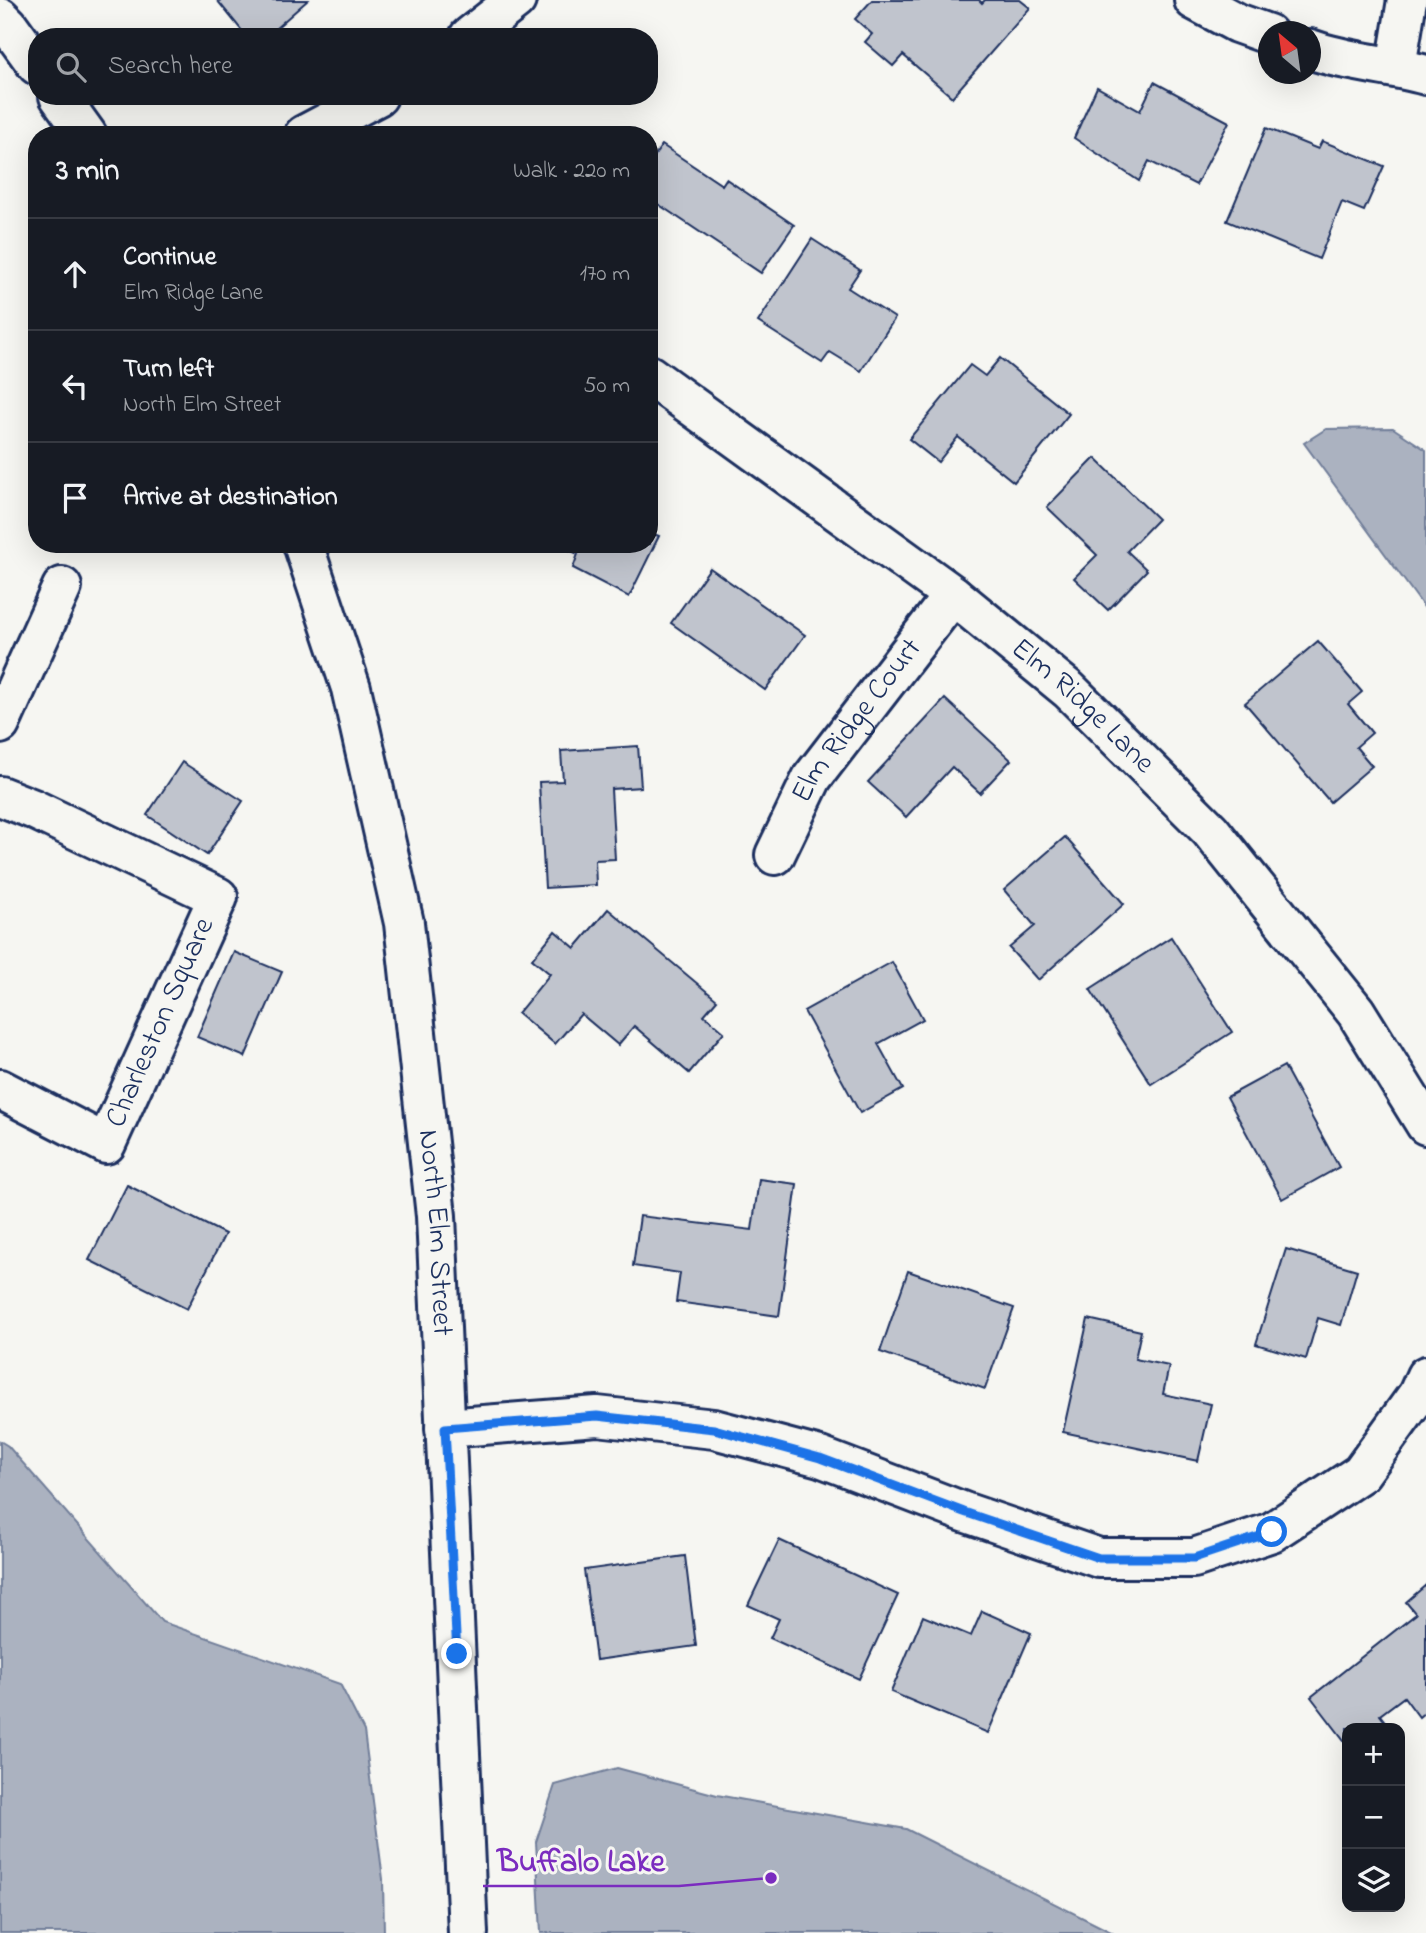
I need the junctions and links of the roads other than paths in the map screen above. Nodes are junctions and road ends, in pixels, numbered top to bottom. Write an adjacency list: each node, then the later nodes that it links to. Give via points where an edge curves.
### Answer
1 (1194, 0): 6 (street)
2 (1407, 0): 9 (street)
3 (503, 4): 5 (street)
4 (0, 17): 7 (street)
5 (478, 28)
6 (1258, 30)
7 (28, 53)
8 (1321, 53): 9 (street)
9 (1411, 71)
10 (65, 105): 12 (street)
11 (361, 105): 13 (street)
12 (81, 126)
13 (321, 126)
14 (658, 382): 17 (street, Elm Ridge Lane)
15 (306, 553): 24 (street, North Elm Street, via 351,688 404,922 436,1216)
16 (62, 587): 18 (street)
17 (953, 595): 20 (street, Elm Ridge Court, via 812,778); 22 (street, Elm Ridge Lane, via 1069,690 1210,830 1356,1012)
18 (0, 724)
19 (0, 796): 21 (street, Charleston Square, via 218,897 106,1144)
20 (775, 855)
21 (0, 1089)
22 (1426, 1125)
23 (1426, 1376): 24 (street, via 1361,1473 1272,1532 1194,1558 1099,1558 820,1458 714,1429 597,1416)
24 (445, 1428): 25 (street, North Elm Street)
25 (468, 1933)

